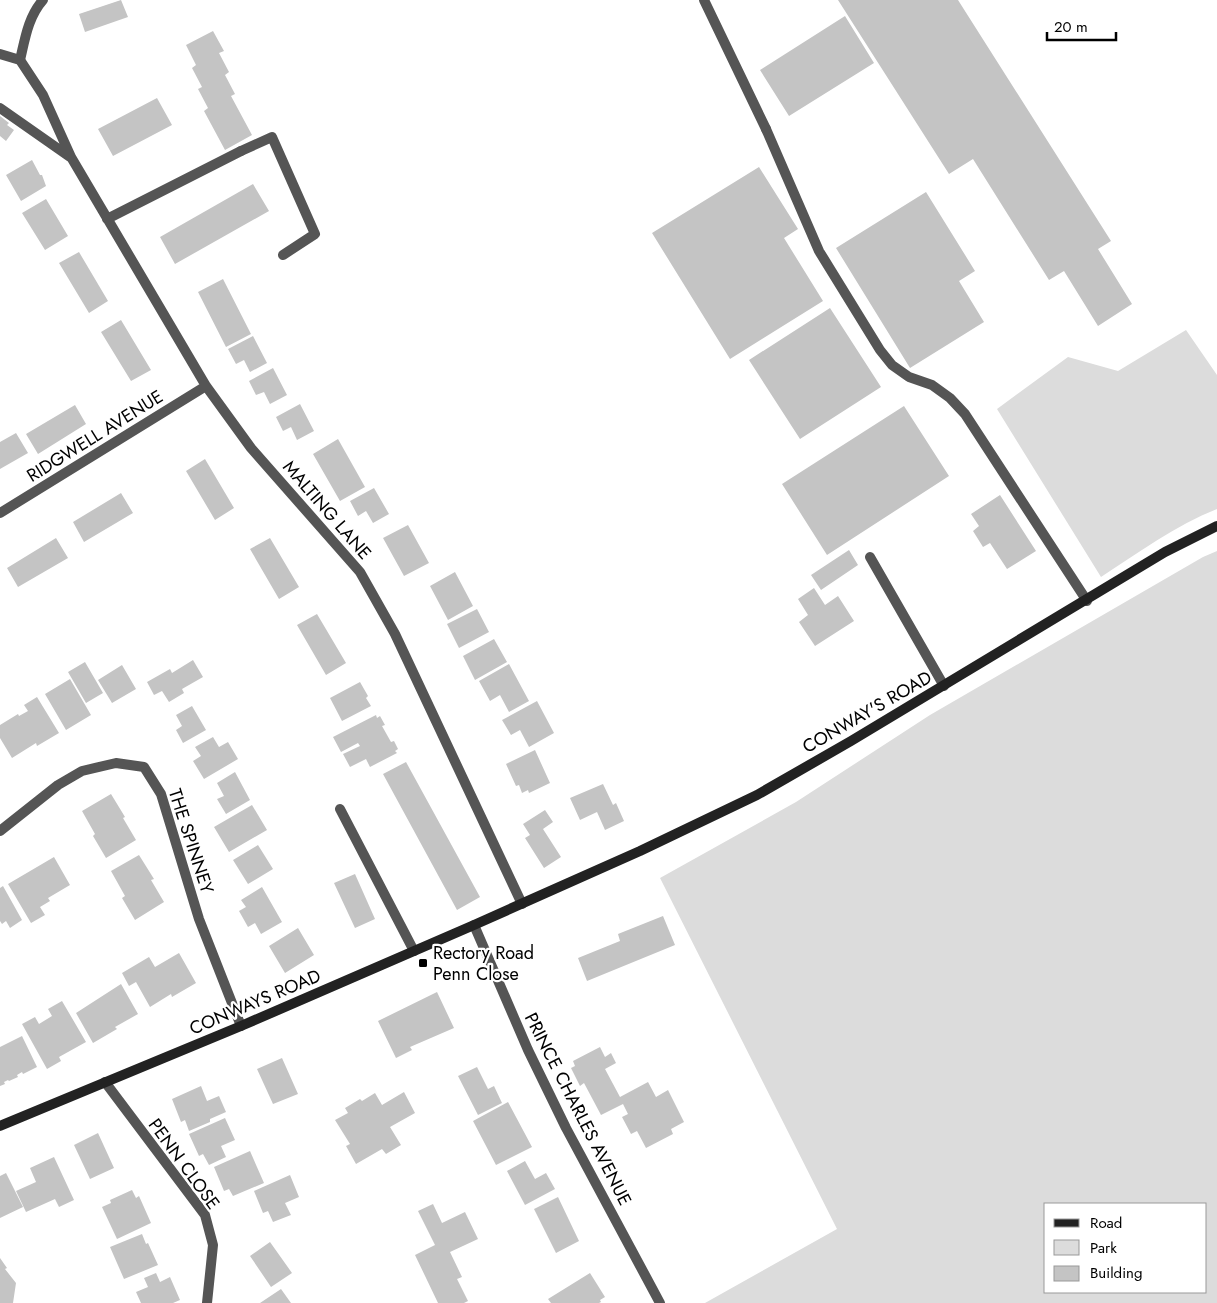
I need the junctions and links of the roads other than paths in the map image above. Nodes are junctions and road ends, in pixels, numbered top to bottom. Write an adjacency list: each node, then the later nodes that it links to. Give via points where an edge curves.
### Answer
1 (43, 0): 4 (street, via 35,9 27,29)
2 (704, 0): 13 (street, via 766,129 819,251 880,350 892,365 909,377 932,385 965,414)
3 (0, 54): 4 (street)
4 (20, 60): 6 (street, MALTING LANE, via 43,95)
5 (0, 108): 6 (street, MALTING LANE)
6 (71, 158): 7 (street, MALTING LANE)
7 (107, 219): 8 (street, via 272,137 315,234); 9 (street, MALTING LANE)
8 (283, 255)
9 (206, 386): 10 (street, RIDGWELL AVENUE); 17 (street, MALTING LANE, via 251,448 360,572 395,634)
10 (0, 513)
11 (1217, 526): 13 (main road, CONWAY'S ROAD, via 1165,552)
12 (870, 557): 14 (street)
13 (1087, 601): 14 (main road, CONWAY'S ROAD)
14 (944, 686): 17 (main road, CONWAY'S ROAD, via 757,795)
15 (340, 809): 19 (street)
16 (0, 831): 20 (street, THE SPINNEY, via 58,785 82,771 116,763 144,767 161,794 199,918)
17 (522, 904): 18 (main road, CONWAYS ROAD)
18 (474, 925): 19 (main road, CONWAYS ROAD); 24 (street, PRINCE CHARLES AVENUE, via 566,1128)
19 (414, 951): 20 (main road, CONWAYS ROAD)
20 (241, 1026): 21 (main road, CONWAYS ROAD)
21 (105, 1082): 22 (main road, CONWAYS ROAD); 23 (street, PENN CLOSE, via 205,1215 213,1245)
22 (0, 1126)
23 (207, 1303)
24 (660, 1303)

